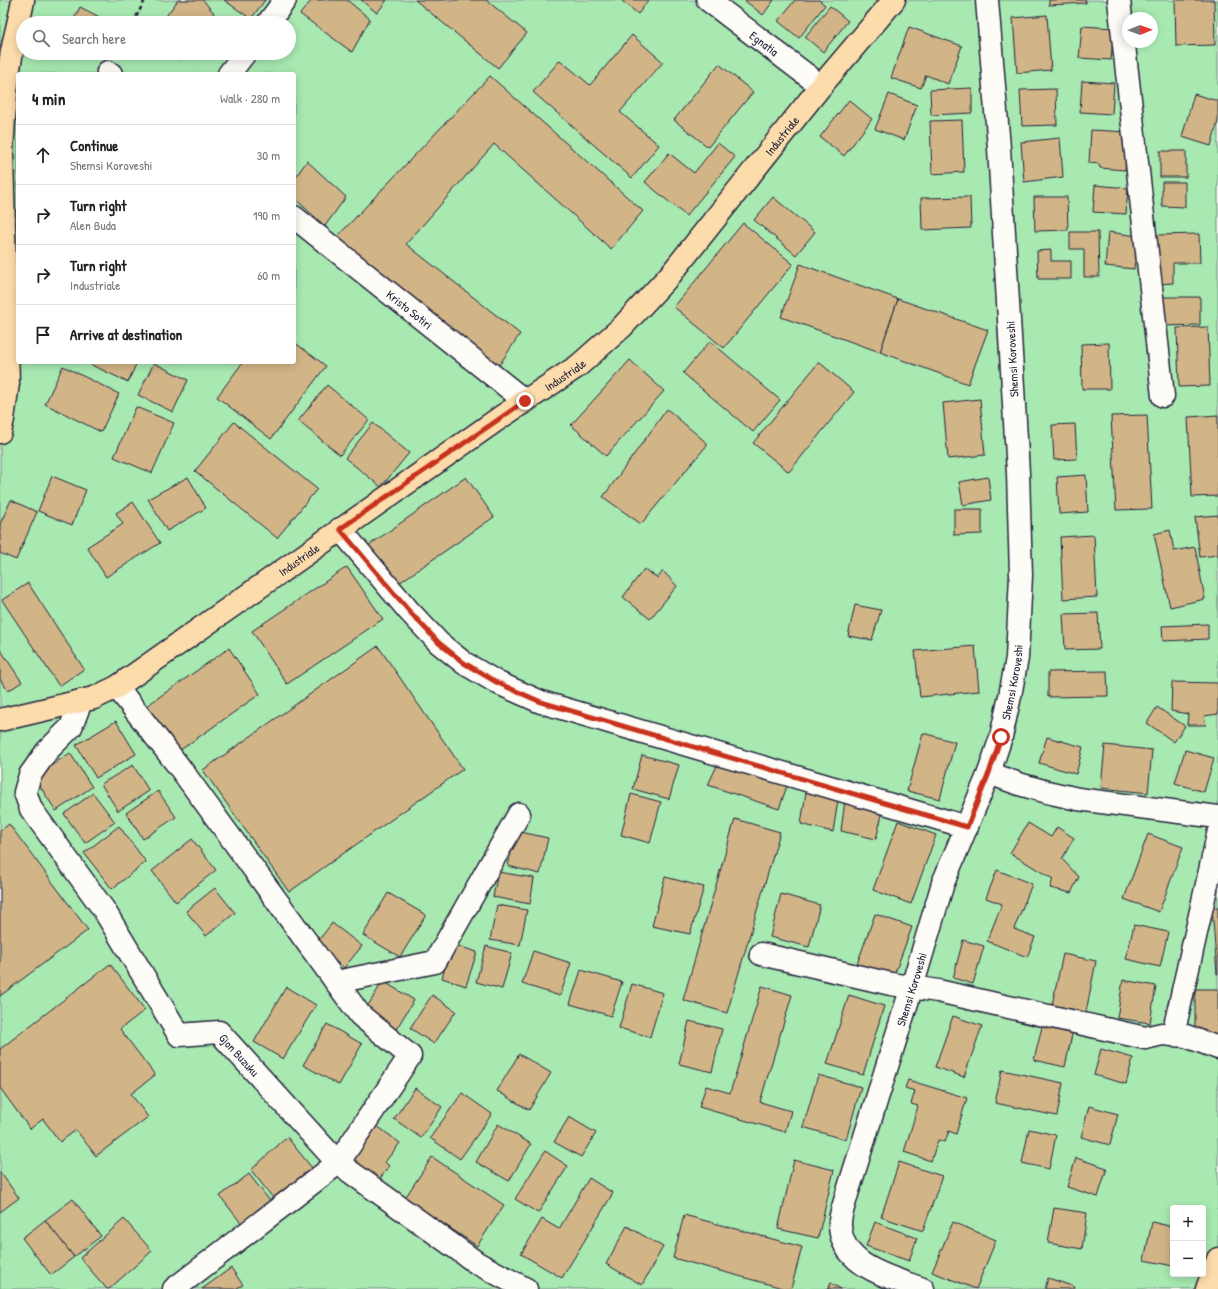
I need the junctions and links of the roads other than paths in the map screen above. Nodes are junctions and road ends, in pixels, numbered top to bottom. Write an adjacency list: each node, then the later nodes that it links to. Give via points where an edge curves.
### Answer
1 (23, 0): 7 (main road)
2 (285, 0): 8 (street)
3 (708, 0): 12 (street, Egnatia)
4 (894, 0): 12 (main road, Industriale)
5 (987, 0): 21 (street, Shemsi Koroveshi, via 1012,356 1021,575 1017,658 1001,737)
6 (1119, 0): 14 (street)
7 (21, 16)
8 (273, 16)
9 (16, 37): 16 (main road, via 11,57 2,152 8,383)
10 (240, 60): 11 (street)
11 (231, 72)
12 (821, 86): 15 (main road, Industriale, via 671,274 622,327 578,366)
13 (296, 220): 15 (street, Kristo Sotiri)
14 (1163, 396)
15 (525, 401): 17 (main road, Industriale)
16 (0, 432)
17 (340, 529): 18 (main road, Industriale); 24 (street, via 439,643 464,663 498,683 541,702)
18 (117, 687): 19 (main road, Industriale); 27 (street, via 180,768)
19 (81, 701): 20 (main road, Industriale); 31 (street, Gjon Buzuku, via 71,727 47,751 30,775 25,792 31,809 104,910 179,1035 220,1032)
20 (0, 720)
21 (989, 773): 23 (street, via 1019,784 1078,799); 24 (street, Shemsi Koroveshi)
22 (519, 814): 27 (street, via 435,962)
23 (1218, 817)
24 (967, 827): 28 (street, Shemsi Koroveshi, via 943,883)
25 (1218, 835): 29 (street)
26 (761, 954): 28 (street)
27 (336, 982): 31 (street, via 360,1015 410,1056)
28 (912, 988): 29 (street, via 938,991 1145,1038 1162,1034); 35 (street, Shemsi Koroveshi, via 840,1221 842,1238 849,1252 862,1264)
29 (1173, 1035): 30 (street, via 1186,1036)
30 (1218, 1048)
31 (338, 1163): 33 (street); 34 (street, Gjon Buzuku, via 477,1264)
32 (1218, 1259): 36 (main road)
33 (174, 1289)
34 (526, 1289)
35 (923, 1289)
36 (1207, 1289)

